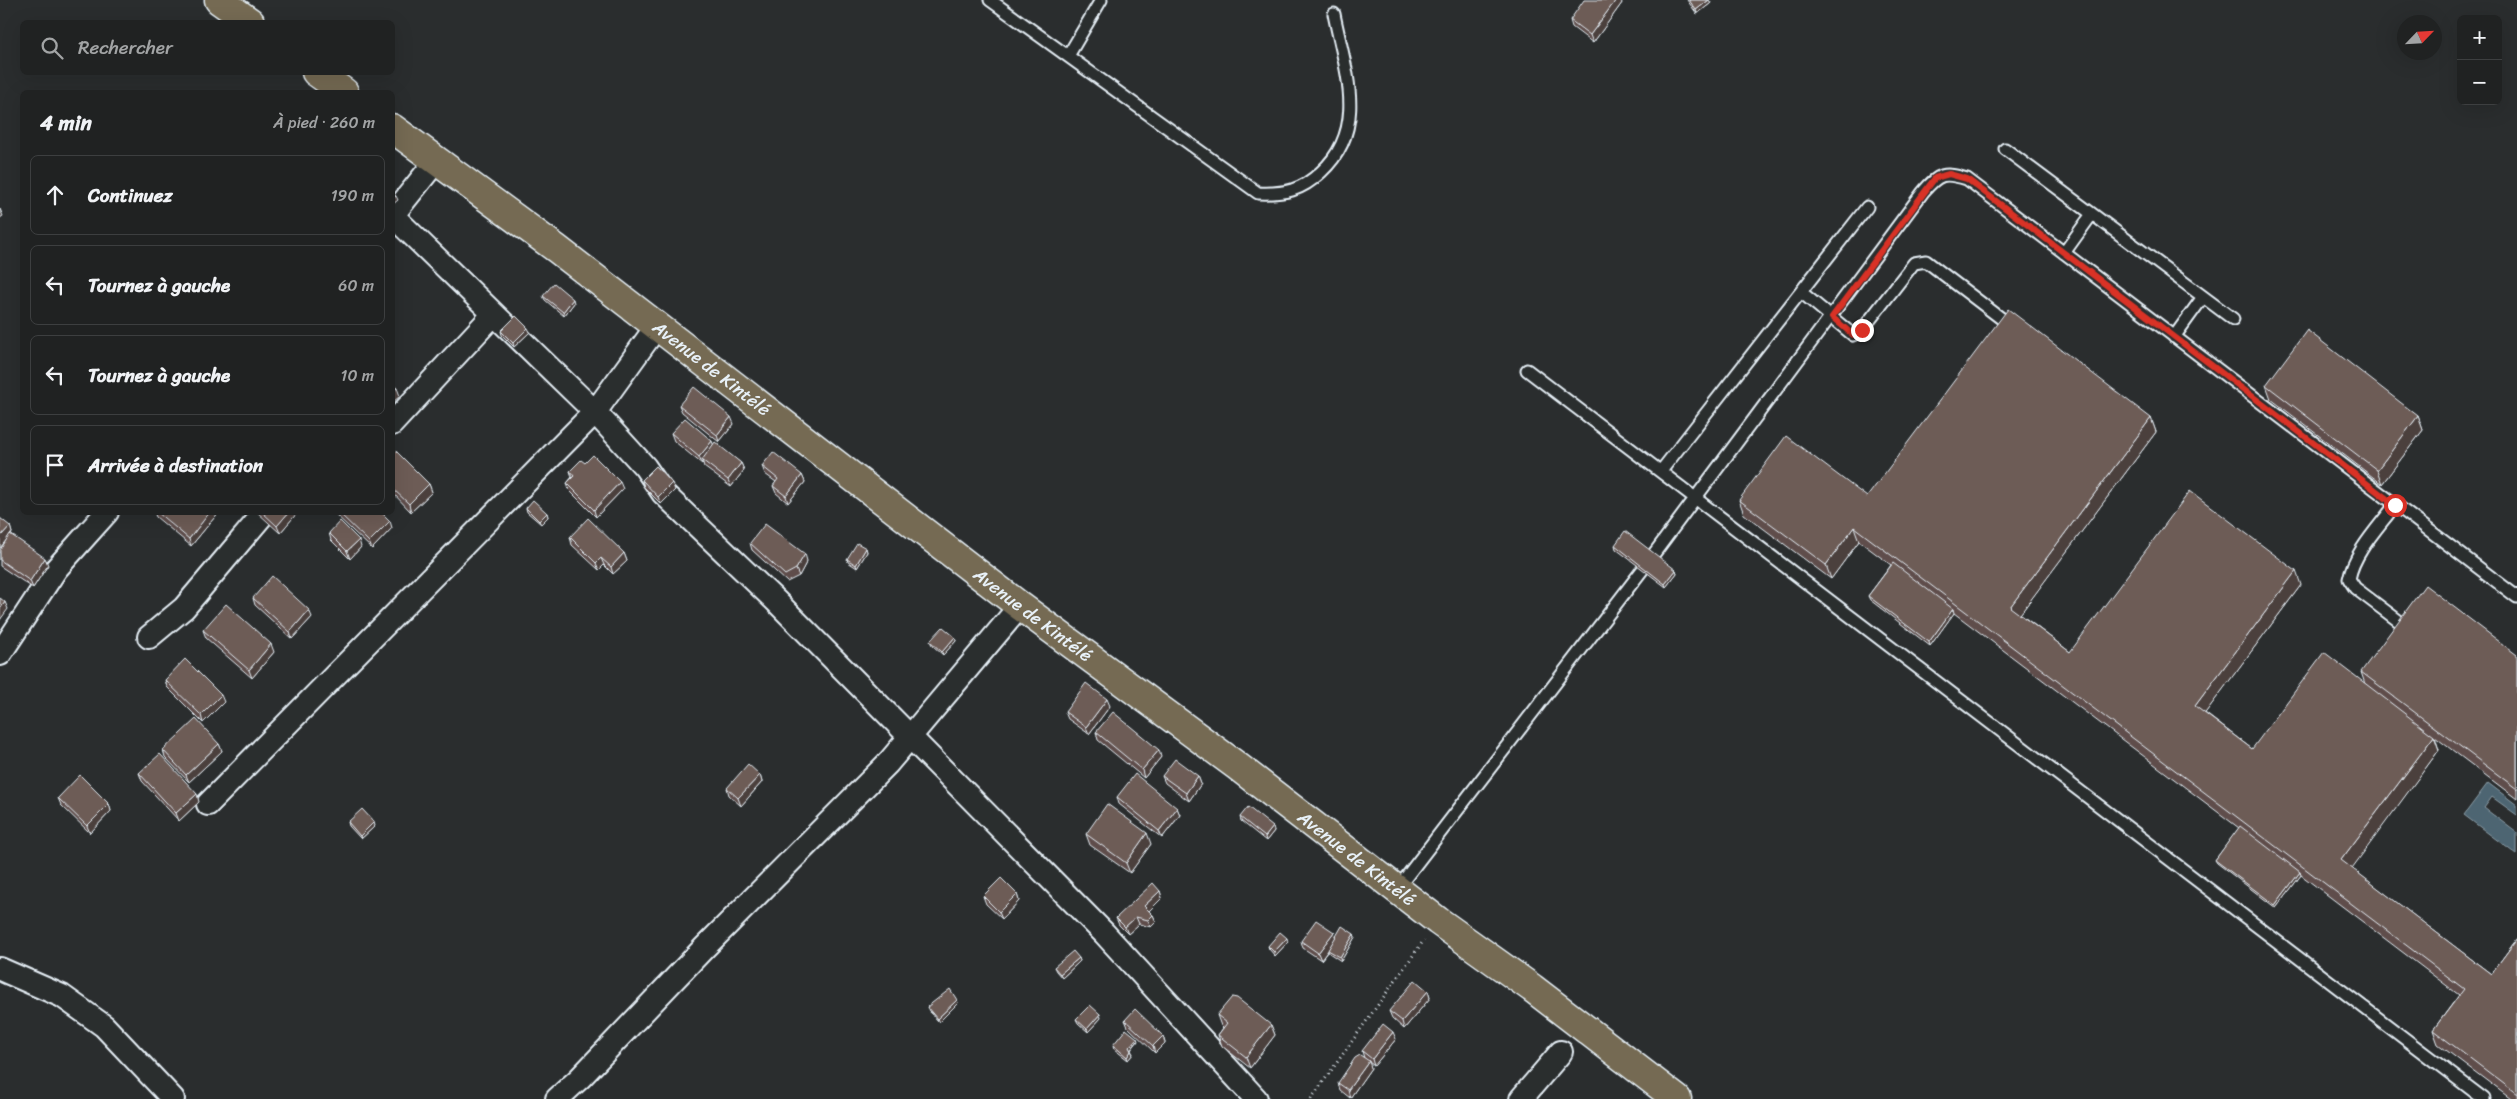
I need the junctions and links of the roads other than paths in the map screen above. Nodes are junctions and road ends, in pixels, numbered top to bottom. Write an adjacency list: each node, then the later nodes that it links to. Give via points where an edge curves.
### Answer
1 (219, 0): 5 (main road)
2 (990, 0): 6 (lane)
3 (1101, 0): 6 (lane)
4 (1334, 14): 6 (lane, via 1350,94 1350,120 1344,143 1330,164 1311,182 1282,194 1258,193)
5 (247, 20)
6 (1068, 56)
7 (320, 75): 8 (main road)
8 (341, 90)
9 (395, 130): 11 (main road, Avenue de Kintélé)
10 (2005, 149): 14 (lane)
11 (436, 160): 13 (street); 23 (main road, Avenue de Kintélé)
12 (1867, 207): 17 (lane)
13 (395, 213)
14 (2092, 214): 16 (lane); 18 (lane)
15 (395, 218): 19 (street)
16 (2064, 253): 20 (lane, via 1967,179 1949,174 1935,178 1923,192); 24 (lane)
17 (1801, 292): 20 (lane); 28 (lane)
18 (2203, 297): 22 (lane); 24 (lane)
19 (494, 314): 26 (street); 27 (street)
20 (1832, 317): 21 (lane, via 1853,335 1862,330 1914,263 1926,261); 29 (lane)
21 (2002, 319)
22 (2232, 319)
23 (657, 326): 26 (street); 36 (main road, Avenue de Kintélé)
24 (2174, 336): 30 (lane)
25 (1528, 370): 28 (lane)
26 (594, 412): 40 (street, via 645,467 663,493 776,601); 41 (street)
27 (395, 421)
28 (1661, 471): 29 (lane)
29 (1696, 498): 33 (lane); 50 (lane)
30 (2395, 505): 35 (lane); 37 (lane, via 2358,556 2349,579 2355,588)
31 (104, 515): 39 (street, via 56,569)
32 (262, 515): 38 (street, via 184,608)
33 (1653, 555)
34 (1642, 569): 42 (lane)
35 (2517, 597)
36 (1020, 606): 40 (street); 42 (main road, Avenue de Kintélé, via 1237,766)
37 (2404, 625)
38 (148, 637)
39 (0, 654)
40 (910, 738): 46 (street); 47 (street, via 1104,933)
41 (208, 804)
42 (1397, 890): 49 (main road, Avenue de Kintélé, via 1532,988)
43 (0, 969): 45 (street, via 62,996 104,1026)
44 (1562, 1052): 48 (street)
45 (174, 1099)
46 (557, 1099)
47 (1256, 1099)
48 (1521, 1099)
49 (1676, 1099)
50 (2484, 1099)

